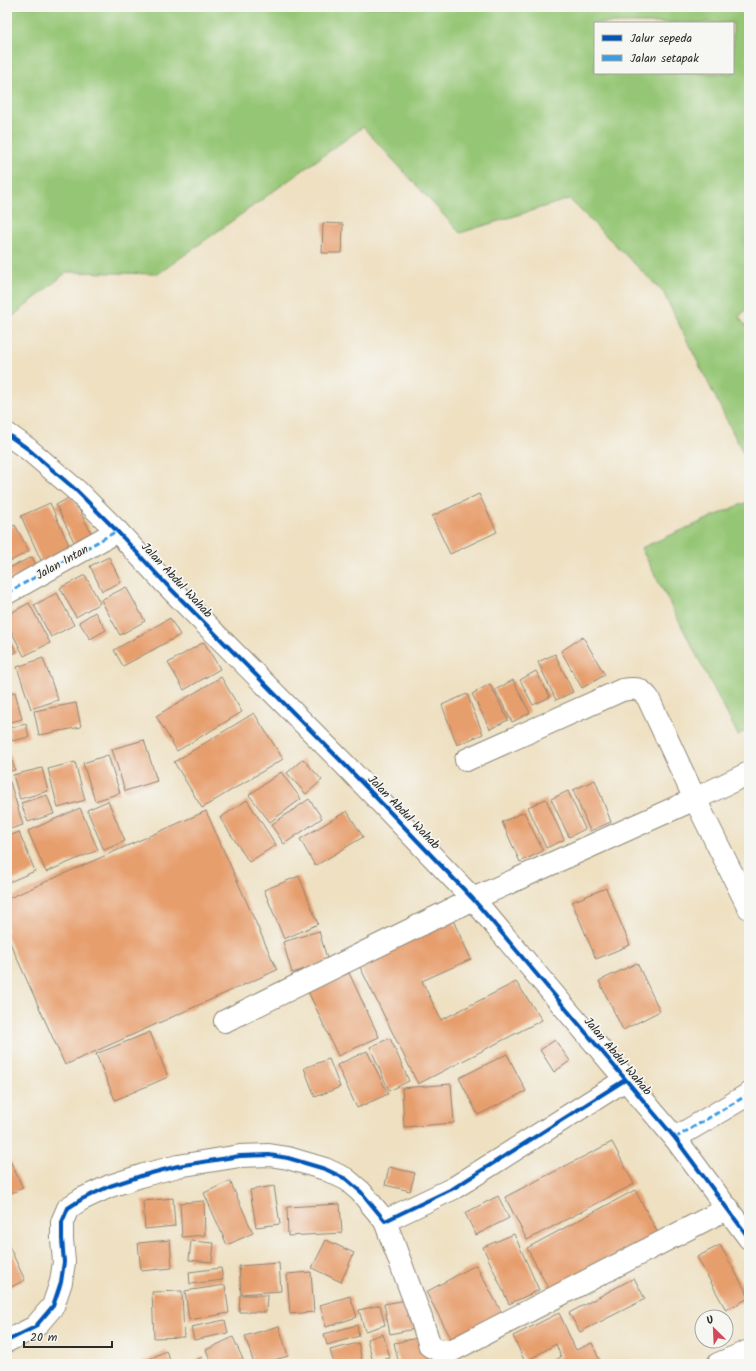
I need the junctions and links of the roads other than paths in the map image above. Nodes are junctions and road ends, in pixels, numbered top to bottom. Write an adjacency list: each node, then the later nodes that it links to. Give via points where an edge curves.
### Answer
1 (7, 434): 2 (street, Jalan Abdul Wahab, via 76,490)
2 (117, 531): 3 (street, Jalan Intan); 7 (street, Jalan Abdul Wahab)
3 (7, 593)
4 (466, 760): 6 (street, via 622,690 634,688 642,691 648,698)
5 (749, 773): 6 (street)
6 (695, 799): 7 (street); 8 (street)
7 (473, 899): 9 (street); 10 (street, Jalan Abdul Wahab)
8 (749, 908)
9 (225, 1021)
10 (625, 1080): 12 (street, Jalan Abdul Wahab); 14 (street, via 454,1188)
11 (749, 1094): 12 (street)
12 (675, 1138): 13 (street, Jalan Abdul Wahab)
13 (728, 1208): 14 (street, via 445,1352 430,1346); 15 (street, Jalan Abdul Wahab)
14 (385, 1221): 16 (street, via 361,1192 346,1179 325,1169 288,1158 268,1155 240,1156 144,1174 89,1195 68,1208 62,1222 64,1262 61,1282 53,1306 35,1327)
15 (749, 1238)
16 (7, 1341)
17 (749, 1351): 18 (street)
18 (718, 1364)

